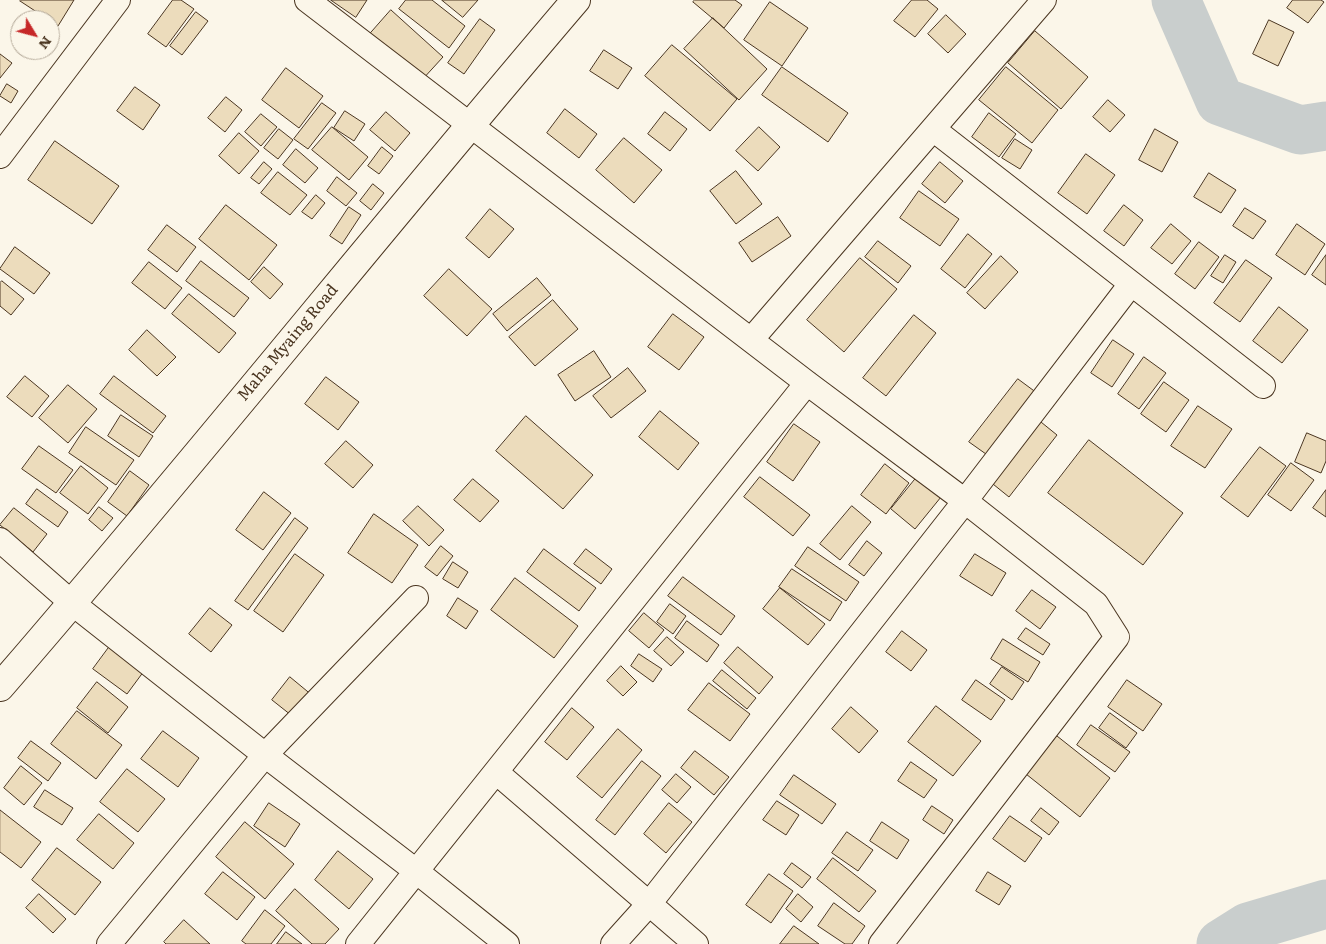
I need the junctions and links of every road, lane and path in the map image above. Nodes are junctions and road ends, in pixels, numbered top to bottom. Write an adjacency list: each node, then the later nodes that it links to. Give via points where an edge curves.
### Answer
1 (118, 0): 7 (street)
2 (306, 0): 5 (street)
3 (576, 0): 5 (street, Maha Myaing Road)
4 (1044, 0): 6 (street)
5 (470, 125): 9 (street); 15 (street, Maha Myaing Road)
6 (932, 129): 8 (street); 9 (street)
7 (0, 156)
8 (1131, 284): 11 (street); 12 (street)
9 (751, 340): 10 (street)
10 (807, 383): 12 (street); 18 (street)
11 (1263, 386)
12 (966, 501): 20 (street); 26 (street, via 1096,604 1117,637)
13 (0, 540): 15 (street)
14 (416, 598): 17 (street)
15 (72, 603): 16 (street, Maha Myaing Road); 17 (street)
16 (0, 687)
17 (265, 755): 19 (street); 21 (street)
18 (496, 772): 19 (street); 20 (street)
19 (416, 871): 22 (street); 23 (street)
20 (649, 904): 24 (street); 25 (street)
21 (109, 944)
22 (358, 944)
23 (507, 944)
24 (613, 944)
25 (696, 944)
26 (881, 944)

